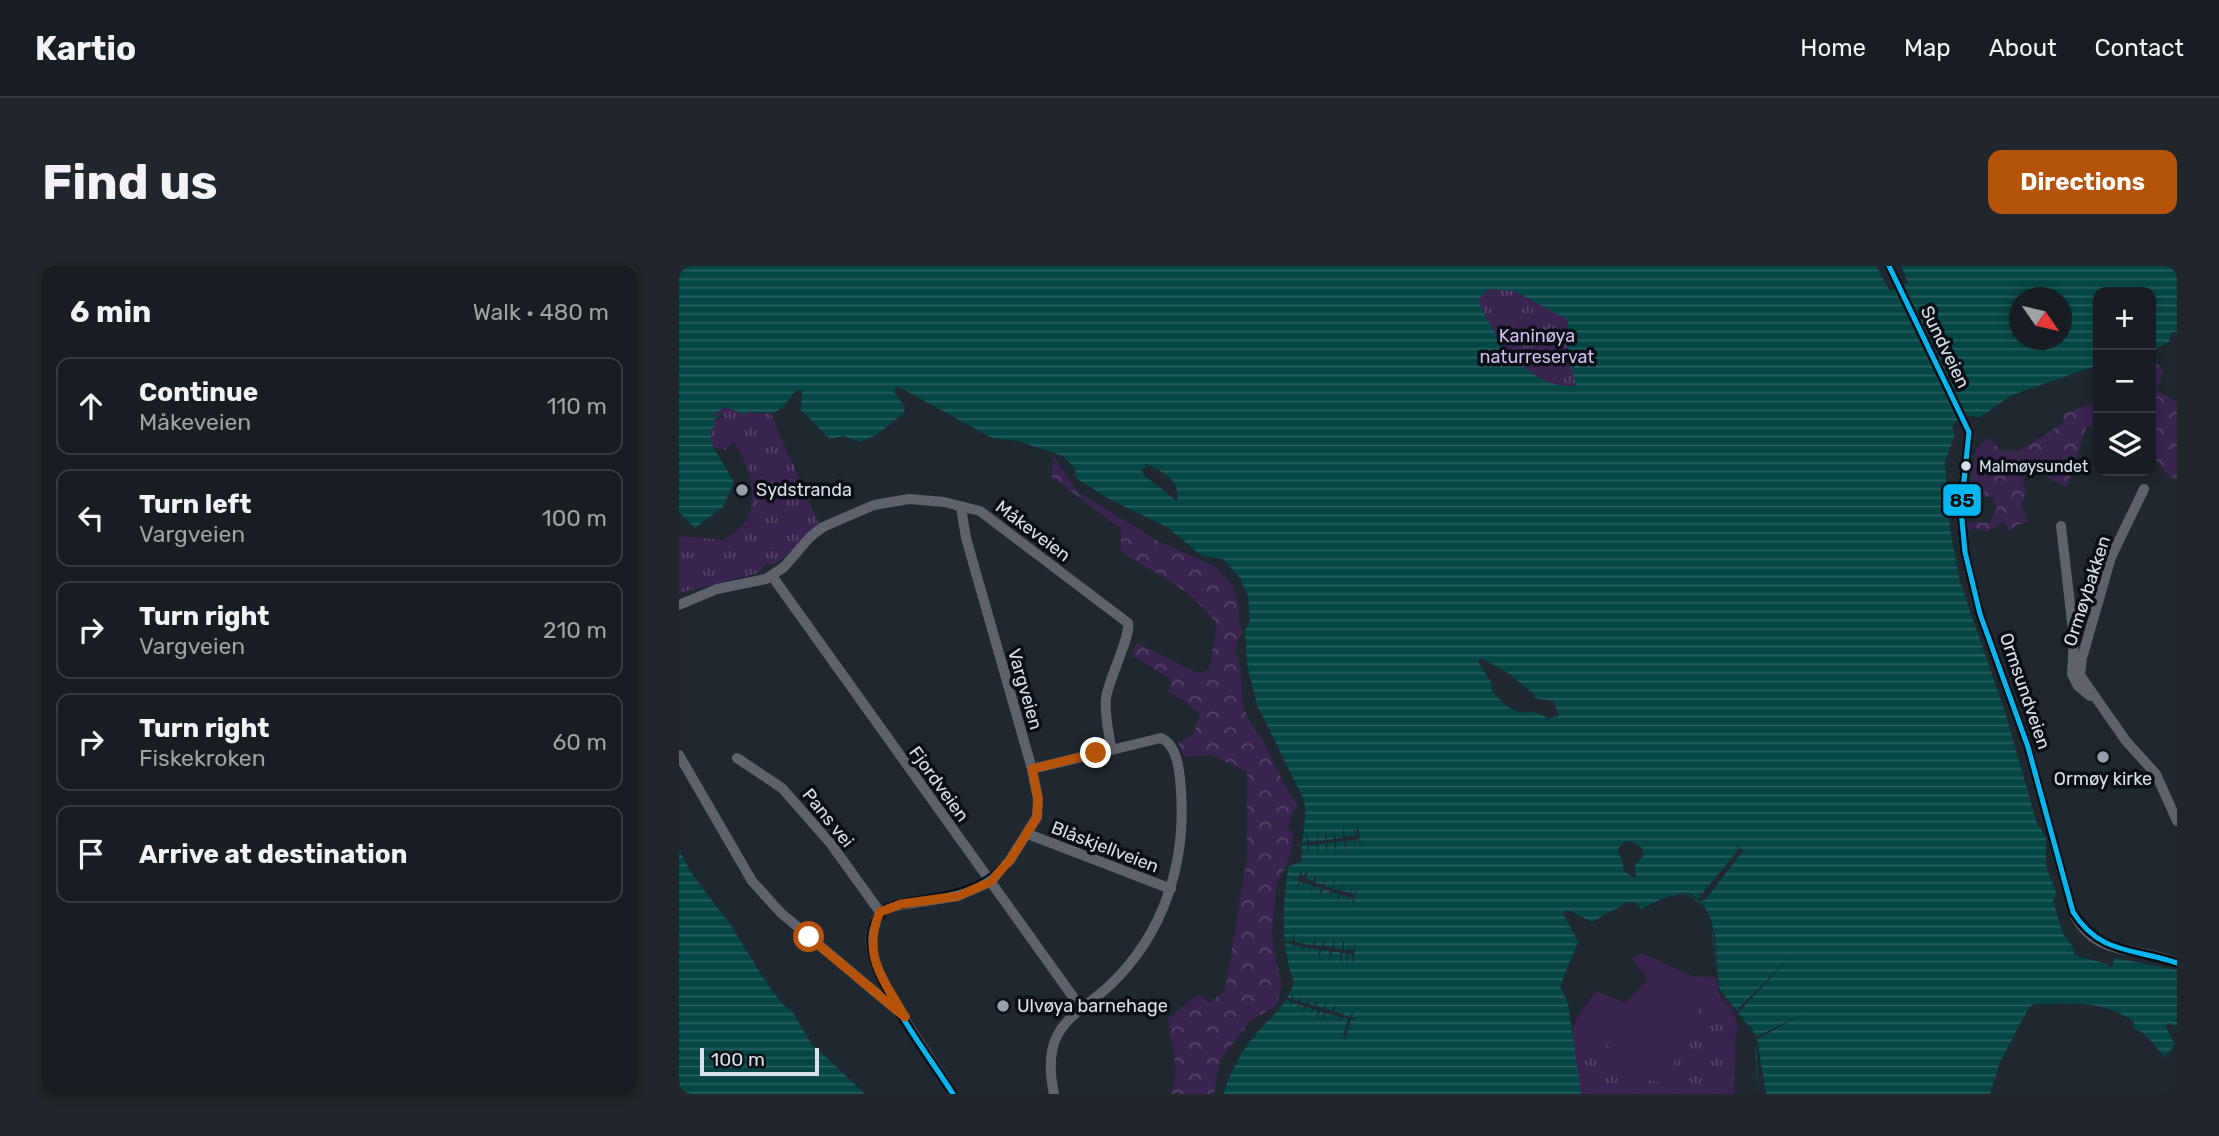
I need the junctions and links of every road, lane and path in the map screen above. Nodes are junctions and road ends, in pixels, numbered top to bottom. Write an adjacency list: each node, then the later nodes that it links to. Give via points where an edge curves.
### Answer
1 (1890, 267): 2 (street, Sundveien)
2 (1970, 441): 18 (street, Ormsundveien, via 1961,510 1973,589 2028,747 2073,912 2079,925 2097,941)
3 (2144, 489): 8 (street, Ormøybakken, via 2111,557 2082,657 2080,675)
4 (961, 507): 6 (street, Måkeveien, via 909,499 854,512 813,535); 9 (street, Måkeveien, via 992,519 1128,623 1106,698); 12 (street, Vargveien)
5 (2061, 526): 8 (street, Ormøybakken, via 2074,639 2072,674 2083,690)
6 (772, 576): 7 (street, Måkeveien); 15 (street, Fjordveien)
7 (679, 604)
8 (2100, 700): 13 (street, Ormøybakken, via 2126,741 2156,774)
9 (1111, 748): 12 (street); 16 (street, via 1161,738 1172,746 1181,782 1183,820)
10 (679, 755): 20 (street, via 739,863 759,889)
11 (737, 758): 17 (street, Pans vei, via 782,788 831,844)
12 (1032, 769): 14 (street, Vargveien, via 1038,808)
13 (2177, 821)
14 (1028, 834): 15 (street, Vargveien); 16 (street, Blåskjellveien)
15 (990, 882): 17 (street, Vargveien, via 958,896 901,904); 19 (street, Fjordveien)
16 (1171, 890): 19 (street, via 1135,957)
17 (880, 912): 20 (street, via 870,938 873,955)
18 (2177, 963)
19 (1081, 1008): 22 (street, via 1061,1029 1053,1046)
20 (905, 1017): 21 (street)
21 (953, 1094)
22 (1055, 1094)

